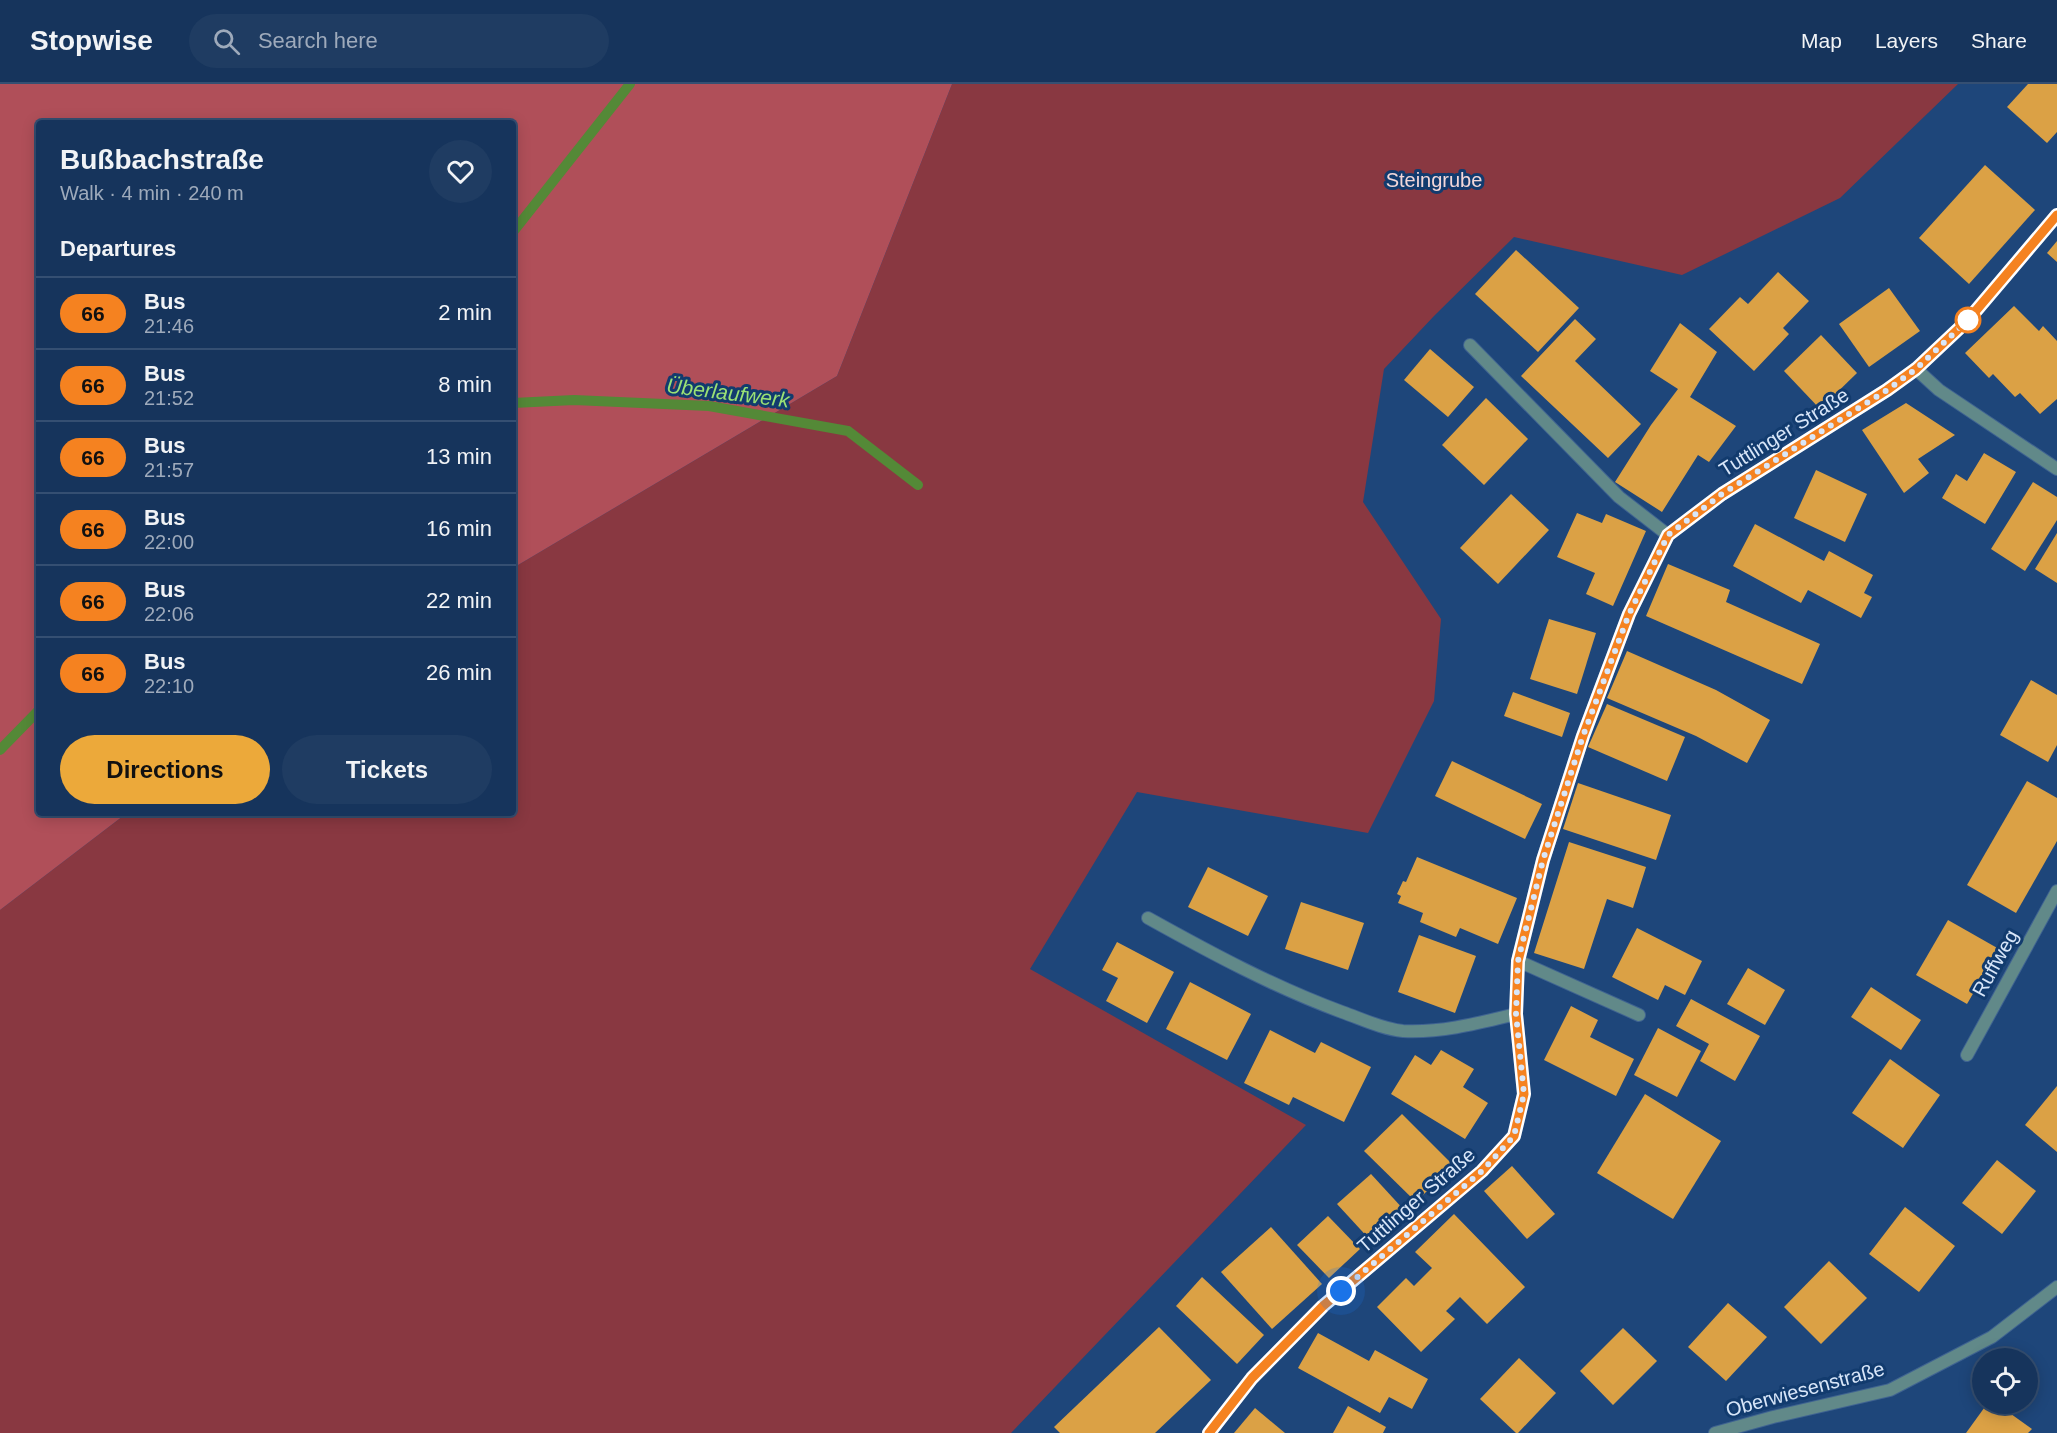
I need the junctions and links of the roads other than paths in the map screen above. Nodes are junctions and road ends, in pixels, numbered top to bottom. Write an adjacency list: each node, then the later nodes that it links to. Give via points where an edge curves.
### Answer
1 (2057, 215): 3 (street, Tuttlinger Straße, via 1968,320)
2 (1470, 345): 5 (street, via 1619,497)
3 (1916, 369): 4 (street, via 1939,390); 5 (street, Tuttlinger Straße, via 1722,494)
4 (2057, 469)
5 (1668, 535): 8 (street, Tuttlinger Straße, via 1629,614 1583,736 1543,860)
6 (2057, 891): 11 (street, Ruffweg)
7 (1148, 918): 9 (street, via 1293,994 1379,1026 1430,1031)
8 (1518, 961): 9 (street, Tuttlinger Straße); 10 (street)
9 (1516, 1014): 13 (street, Tuttlinger Straße, via 1524,1094 1514,1136 1482,1171 1323,1306 1252,1378)
10 (1639, 1015)
11 (1967, 1054)
12 (2057, 1287): 14 (street, Oberwiesenstraße, via 1992,1337 1890,1390)
13 (1209, 1433)
14 (1715, 1433)

